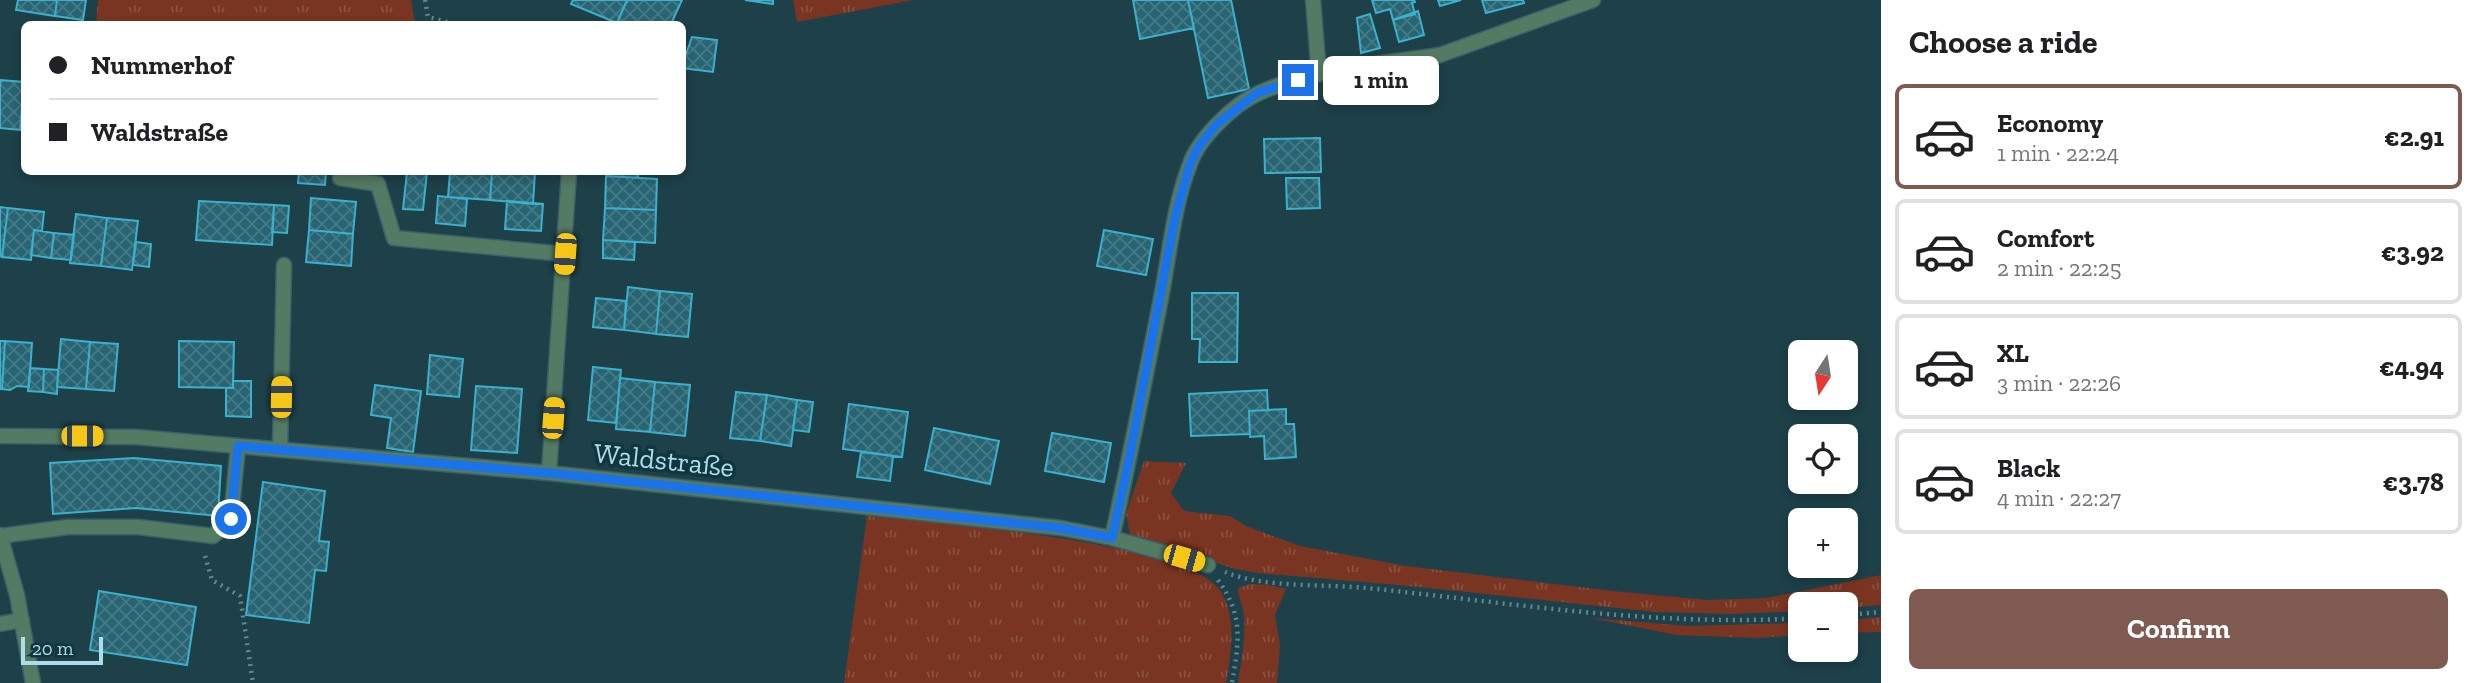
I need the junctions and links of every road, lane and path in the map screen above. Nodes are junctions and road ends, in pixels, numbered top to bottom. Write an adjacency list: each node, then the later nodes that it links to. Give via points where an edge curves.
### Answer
1 (425, 0): 4 (path, via 428,17)
2 (1313, 0): 5 (street)
3 (1593, 0): 5 (street, via 1440,55)
4 (443, 21)
5 (1319, 74): 16 (street, via 1257,93 1217,124 1190,164 1175,218)
6 (569, 175): 8 (street)
7 (340, 178): 8 (street, via 378,184 394,238)
8 (565, 254): 13 (street)
9 (284, 265): 12 (street)
10 (0, 436): 11 (street, Waldstraße, via 136,437)
11 (238, 446): 12 (street, Waldstraße); 14 (street, via 231,519 213,536)
12 (280, 449): 13 (street, Waldstraße)
13 (549, 473): 16 (street, Waldstraße, via 1061,528)
14 (199, 535): 15 (street, via 138,527 68,527); 24 (path, via 212,580 240,596)
15 (0, 536): 21 (street)
16 (1112, 538): 17 (street, Waldstraße)
17 (1208, 565): 20 (path, via 1243,579 1655,618); 25 (path, via 1228,593 1238,618)
18 (1881, 612): 19 (path)
19 (1858, 614)
20 (1788, 618)
21 (22, 620): 22 (street); 23 (street)
22 (0, 624)
23 (33, 683)
24 (253, 683)
25 (1232, 683)

